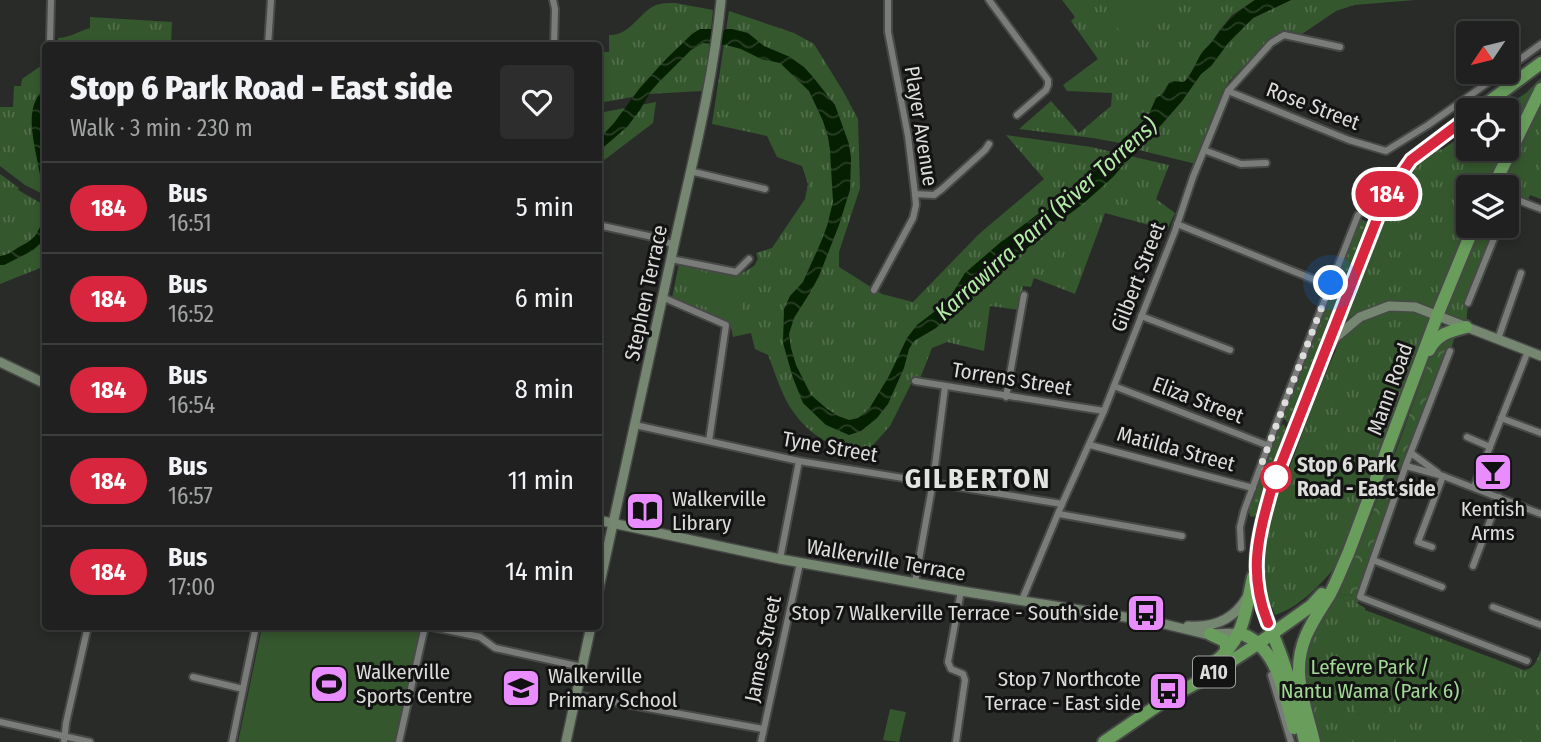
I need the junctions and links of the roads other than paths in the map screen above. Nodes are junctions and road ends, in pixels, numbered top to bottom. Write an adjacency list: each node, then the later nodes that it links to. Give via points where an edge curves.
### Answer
1 (51, 0): 7 (street)
2 (269, 0): 8 (street)
3 (556, 0): 9 (street)
4 (721, 0): 23 (main road, Stephen Terrace, via 713,64)
5 (888, 0): 26 (street, Player Avenue, via 888,32)
6 (989, 0): 18 (street, via 1048,80 1046,90)
7 (50, 42)
8 (268, 42)
9 (554, 42)
10 (1541, 44): 12 (street)
11 (1340, 47): 16 (street, Gilbert Street, via 1284,35 1271,43)
12 (1519, 60)
13 (1541, 63): 17 (highway)
14 (1485, 84): 16 (street, Rose Street, via 1386,151)
15 (1541, 89): 24 (highway)
16 (1228, 91): 21 (street, Gilbert Street)
17 (1494, 98)
18 (1017, 115)
19 (1456, 126): 52 (highway, via 1411,160 1386,196)
20 (989, 144): 26 (street, via 934,195)
21 (1204, 150): 22 (street, via 1241,164); 30 (street, Gilbert Street)
22 (1266, 163)
23 (690, 171): 25 (street); 34 (main road, Stephen Terrace)
24 (1499, 175)
25 (765, 189)
26 (915, 194): 39 (street, Player Avenue, via 913,218)
27 (1519, 201): 28 (street)
28 (1541, 209)
29 (1358, 215): 38 (street)
30 (1177, 224): 38 (street); 43 (street, Gilbert Street)
31 (602, 226): 34 (street)
32 (1469, 238): 44 (highway, Mann Road)
33 (1494, 238): 42 (street)
34 (674, 245): 35 (main road, Stephen Terrace)
35 (671, 259): 36 (street, via 736,272); 41 (main road, Stephen Terrace)
36 (749, 259)
37 (1521, 274): 46 (street)
38 (1330, 286): 66 (street)
39 (874, 290)
40 (1024, 295): 58 (street)
41 (663, 297): 61 (main road, Stephen Terrace); 64 (street, via 726,325)
42 (1468, 303)
43 (1141, 316): 47 (street); 56 (street, Gilbert Street)
44 (1437, 316): 45 (main road); 52 (main road, via 1415,307 1389,306 1360,317 1335,338); 53 (highway, Mann Road)
45 (1466, 327): 46 (main road); 53 (highway, via 1439,336)
46 (1498, 339): 49 (main road)
47 (1230, 350)
48 (1450, 351): 68 (street)
49 (1528, 351): 50 (main road); 60 (street)
50 (1541, 356)
51 (0, 362): 55 (main road)
52 (1320, 367): 85 (highway, via 1272,487)
53 (1414, 379): 88 (highway, Mann Road)
54 (915, 381): 57 (street, Torrens Street)
55 (42, 382)
56 (1114, 386): 59 (street, Gilbert Street); 66 (street, Eliza Street)
57 (945, 387): 58 (street, Torrens Street); 72 (street)
58 (1006, 397): 59 (street, Torrens Street)
59 (1104, 411): 65 (street, Gilbert Street)
60 (1501, 418): 62 (street); 67 (street)
61 (635, 425): 64 (street, Tyne Street); 80 (main road, Stephen Terrace)
62 (1541, 433)
63 (1467, 438): 67 (street)
64 (709, 441): 69 (street, Tyne Street)
65 (1090, 444): 74 (street, Matilda Street); 76 (street, Gilbert Street)
66 (1269, 446): 74 (street)
67 (1490, 447): 73 (street)
68 (1411, 453): 70 (street); 71 (street)
69 (799, 461): 72 (street, Tyne Street); 84 (street)
70 (1406, 466): 71 (street); 86 (street)
71 (1443, 476): 73 (street); 82 (street, via 1418,542)
72 (933, 481): 76 (street, Tyne Street); 91 (street)
73 (1474, 487): 75 (street)
74 (1253, 488): 83 (street, via 1240,527)
75 (1499, 497): 78 (street); 89 (street)
76 (1062, 504): 77 (street, Gilbert Street)
77 (1059, 514): 81 (street); 95 (street, Gilbert Street)
78 (1541, 514)
79 (602, 521): 80 (main road, Walkerville Terrace)
80 (613, 523): 84 (main road, Walkerville Terrace); 90 (main road, Stephen Terrace)
81 (1182, 536)
82 (1432, 547)
83 (1241, 548)
84 (780, 559): 87 (main road, Walkerville Terrace)
85 (1256, 560): 93 (highway); 99 (highway, via 1258,589)
86 (1373, 560): 92 (street); 109 (street, via 1360,597)
87 (800, 563): 91 (main road, Walkerville Terrace); 117 (street, James Street)
88 (1343, 565): 99 (highway, via 1313,604); 129 (highway, via 1310,624 1300,656 1300,685)
89 (1473, 566)
90 (602, 574)
91 (915, 582): 94 (main road, Walkerville Terrace)
92 (1441, 587)
93 (1250, 589): 97 (main road, Walkerville Terrace, via 1235,613 1219,623); 105 (highway)
94 (961, 591): 95 (main road, Walkerville Terrace); 124 (street, via 948,662 965,681)
95 (1022, 600): 97 (main road, Walkerville Terrace)
96 (1493, 607): 98 (street)
97 (1169, 625): 106 (main road, Walkerville Terrace)
98 (1541, 625)
99 (1270, 628): 105 (highway); 107 (highway); 128 (highway, via 1291,683)
100 (87, 630): 118 (street)
101 (255, 630): 113 (street)
102 (426, 630): 121 (street)
103 (446, 630): 110 (street, via 480,637 495,648)
104 (590, 630): 110 (main road)
105 (1239, 633): 106 (main road, Walkerville Terrace); 107 (highway); 108 (highway, A10)
106 (1210, 635): 108 (highway, via 1225,642)
107 (1259, 643): 115 (highway, A10); 127 (highway, via 1276,669)
108 (1226, 653): 115 (highway, A10)
109 (1527, 661)
110 (582, 667): 114 (main road)
111 (1270, 675): 126 (street)
112 (193, 677): 113 (street)
113 (243, 689): 120 (street)
114 (576, 695): 117 (street); 122 (main road)
115 (1167, 699): 125 (highway, A10)
116 (0, 722): 118 (street)
117 (764, 729): 123 (street, James Street)
118 (64, 739): 119 (street)
119 (90, 742)
120 (232, 742)
121 (399, 742)
122 (566, 742)
123 (761, 742)
124 (956, 742)
125 (1104, 742)
126 (1291, 742)
127 (1298, 742)
128 (1305, 742)
129 (1314, 742)

